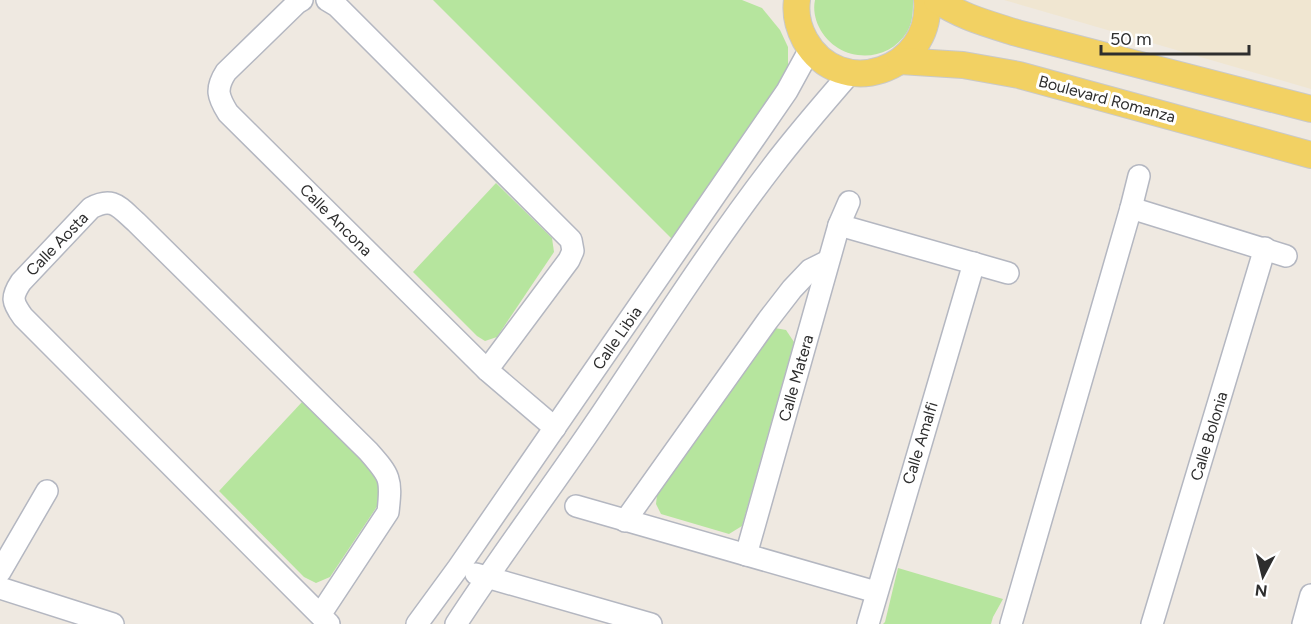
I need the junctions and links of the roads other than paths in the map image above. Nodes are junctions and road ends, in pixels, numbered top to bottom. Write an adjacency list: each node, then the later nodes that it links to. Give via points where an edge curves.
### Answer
1 (302, 0): 20 (street, Calle Ancona, via 226,72 218,92 221,101 228,113)
2 (327, 0): 20 (street, via 571,240 573,251 569,260)
3 (927, 0): 7 (main road, via 924,30 915,47)
4 (937, 0): 9 (main road, via 951,10 1006,29)
5 (791, 3): 6 (main road)
6 (810, 49): 8 (main road, via 836,68); 21 (street, Calle Libia, via 787,91)
7 (900, 61): 8 (main road, via 868,73); 10 (main road, Boulevard Romanza, via 963,65 1019,75)
8 (851, 72): 28 (street, Calle Libia, via 772,167 713,248)
9 (1311, 109)
10 (1310, 154)
11 (1139, 176): 13 (street)
12 (849, 202): 14 (street, Calle Matera)
13 (1131, 208): 15 (street); 38 (street)
14 (839, 225): 17 (street, Calle Matera); 18 (street)
15 (1265, 248): 16 (street); 39 (street, Calle Bolonia)
16 (1286, 256)
17 (828, 261): 24 (street, via 810,270 792,289); 25 (street, Calle Matera)
18 (974, 263): 19 (street); 30 (street, Calle Amalfi)
19 (1008, 273)
20 (487, 370): 21 (street, Calle Ancona)
21 (555, 428): 26 (street, Calle Libia)
22 (47, 491): 27 (street)
23 (576, 507): 24 (street)
24 (625, 520): 25 (street)
25 (746, 555): 30 (street)
26 (458, 568): 28 (street); 34 (street, Calle Libia)
27 (0, 572)
28 (487, 577): 35 (street, Calle Libia); 36 (street)
29 (0, 588): 33 (street)
30 (876, 592): 37 (street, Calle Amalfi)
31 (1311, 595): 40 (street)
32 (324, 619): 32 (street, Calle Aosta, via 388,512 389,479 368,451 136,222 116,205 100,203 21,282 14,305)
33 (113, 624)
34 (417, 624)
35 (456, 624)
36 (651, 624)
37 (868, 624)
38 (1011, 624)
39 (1152, 624)
40 (1303, 624)

